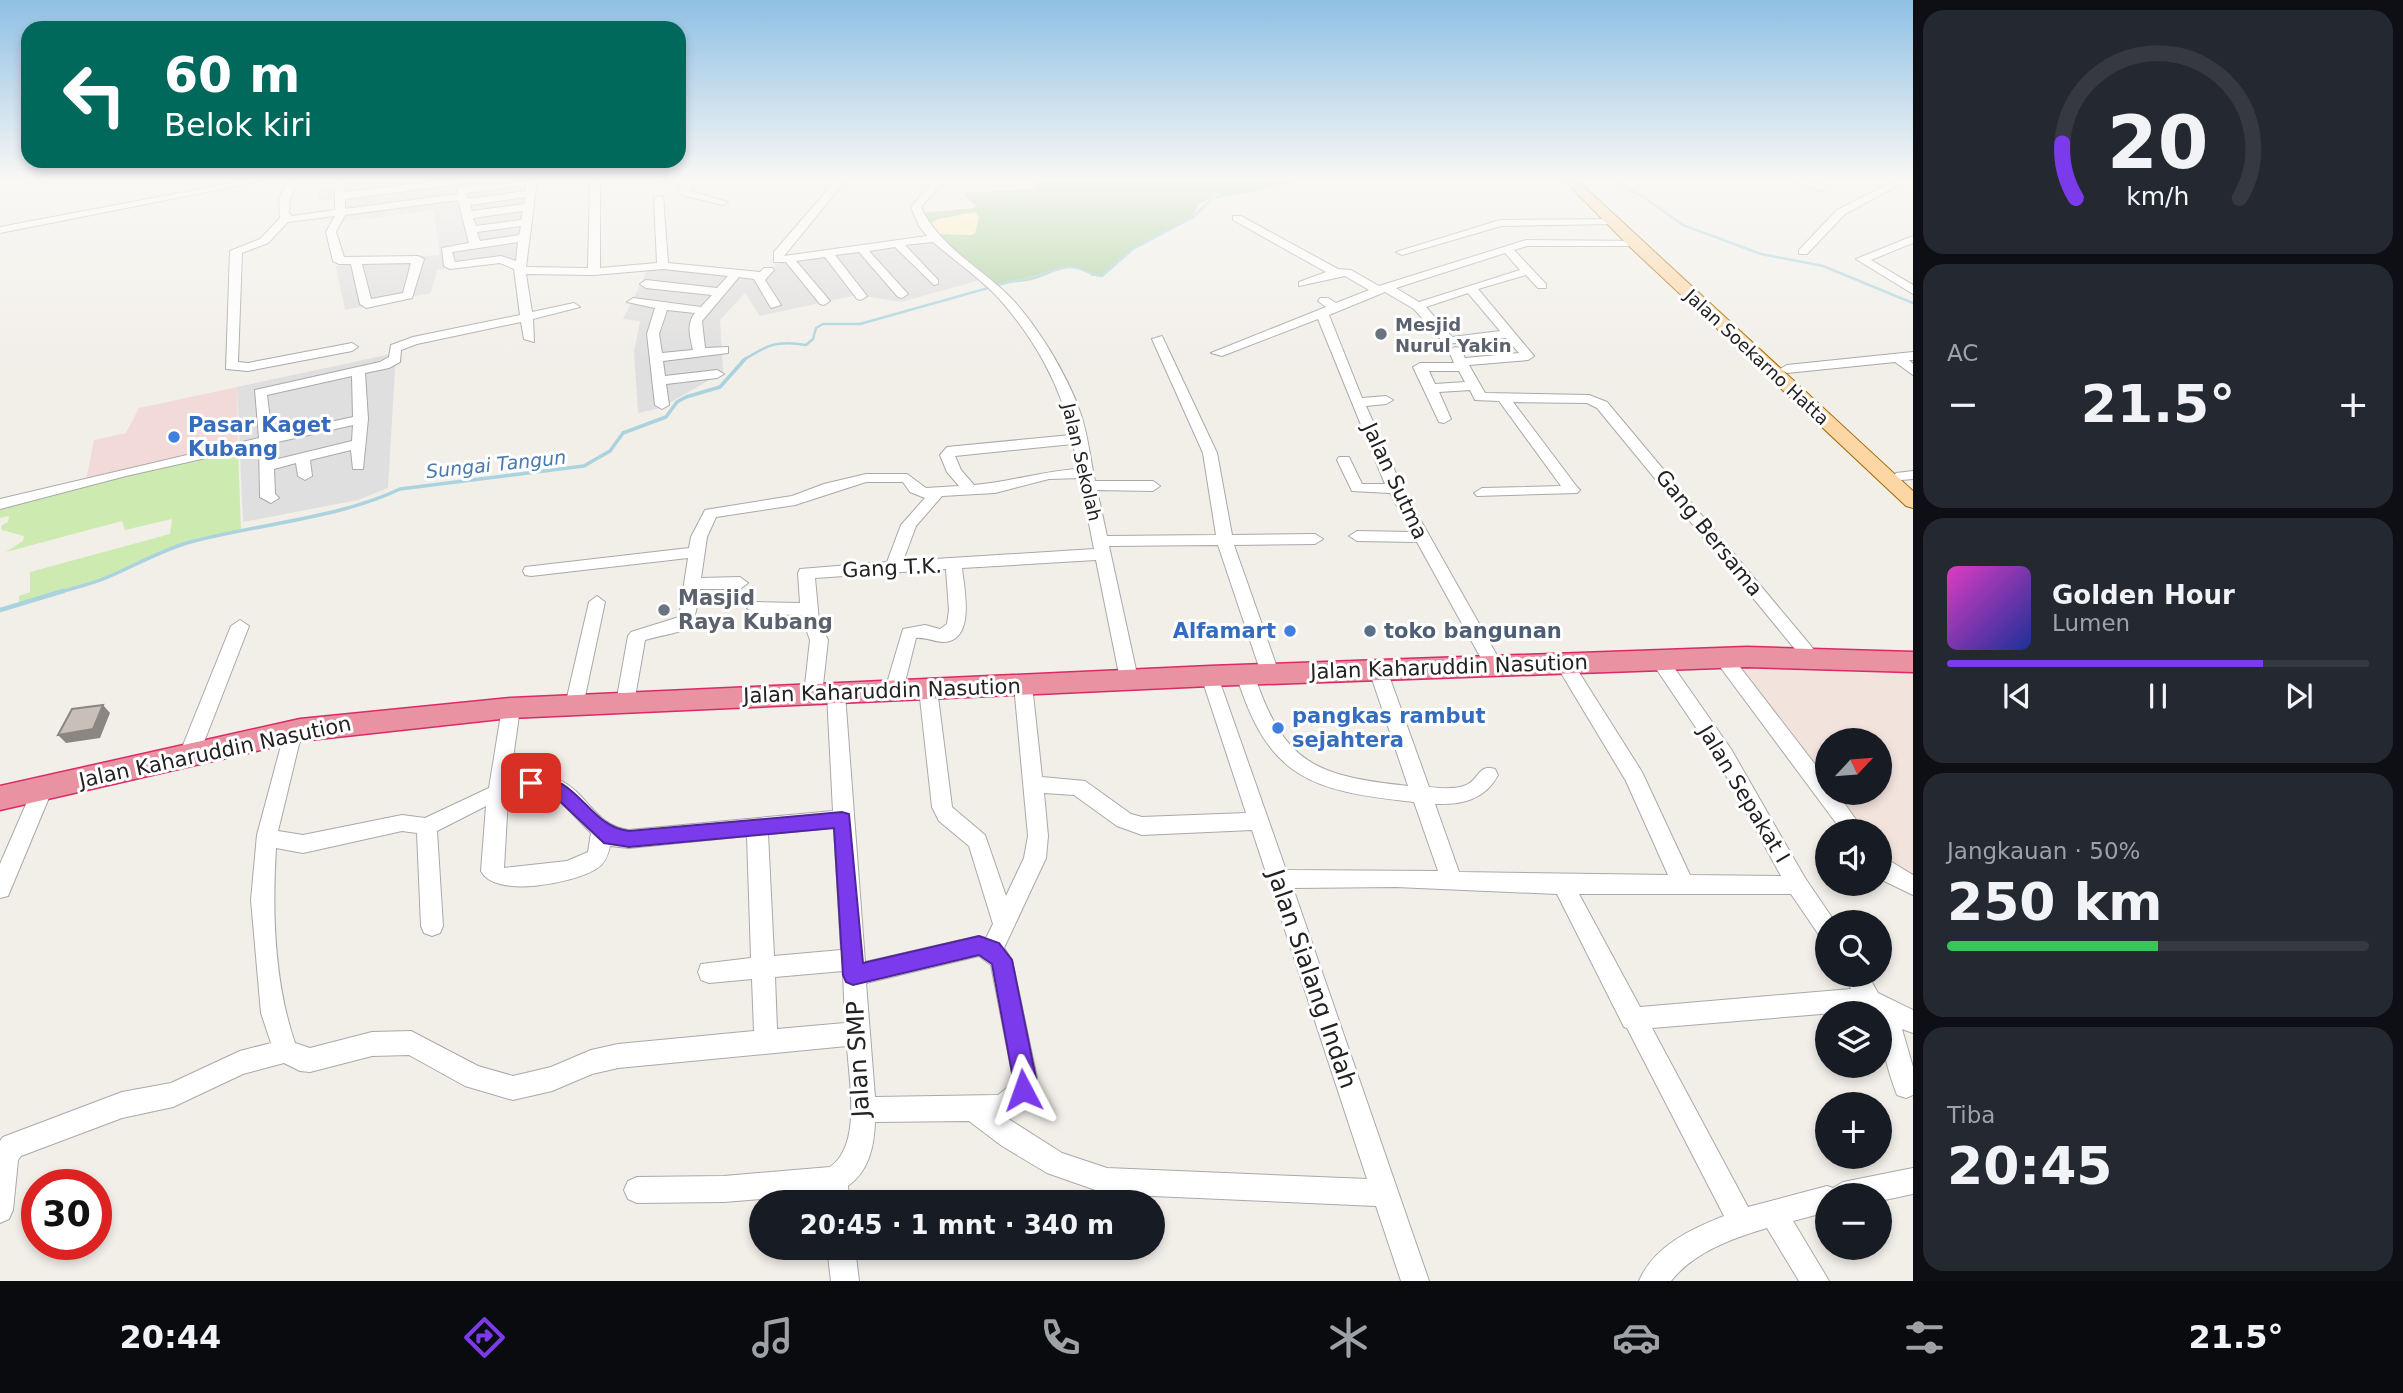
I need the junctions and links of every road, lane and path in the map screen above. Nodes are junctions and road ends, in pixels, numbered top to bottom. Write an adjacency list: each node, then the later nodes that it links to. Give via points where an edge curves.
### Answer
1 (264, 241): 62 (street, via 236,251 231,366 248,367)
2 (333, 241): 29 (street, via 338,261)
3 (474, 241): 21 (street)
4 (498, 241): 21 (street)
5 (525, 241): 31 (street)
6 (594, 241): 33 (street)
7 (662, 241): 30 (street)
8 (789, 241): 27 (street, via 778,254)
9 (914, 241): 18 (street)
10 (938, 241): 86 (street, Jalan Sekolah, via 999,292 1031,333 1063,387)
11 (1278, 241): 34 (street)
12 (1440, 241): 24 (street)
13 (1523, 241): 19 (street)
14 (1632, 241): 20 (main road, Jalan Soekarno Hatta)
15 (1643, 241): 51 (main road, Jalan Soekarno Hatta)
16 (1814, 241): 26 (street)
17 (1908, 241): 44 (street, via 1863,258 1863,262)
18 (897, 243): 22 (street); 37 (street)
19 (1526, 243): 20 (street); 23 (street)
20 (1634, 243): 51 (main road, Jalan Soekarno Hatta)
21 (475, 244): 31 (street, via 450,248 446,254 450,266 501,259)
22 (861, 248): 25 (street); 46 (street)
23 (1507, 249): 32 (street); 42 (street)
24 (1402, 252)
25 (827, 253): 27 (street); 48 (street)
26 (1802, 253)
27 (783, 259): 36 (street); 49 (street)
28 (399, 260): 29 (street); 47 (street); 47 (street, via 418,259)
29 (356, 262): 47 (street, via 366,304)
30 (663, 266): 33 (street); 35 (street)
31 (521, 269): 33 (street); 58 (street)
32 (1528, 271): 40 (street); 41 (street)
33 (594, 272)
34 (1335, 273): 39 (street); 42 (street, via 1348,272)
35 (736, 274): 36 (street); 45 (street)
36 (760, 278): 43 (street); 52 (street)
37 (934, 282)
38 (646, 284): 45 (street)
39 (1303, 284)
40 (1542, 286)
41 (1469, 288): 54 (street); 59 (street)
42 (1383, 289): 54 (street); 56 (street)
43 (747, 290)
44 (1913, 290)
45 (720, 292): 57 (street)
46 (902, 294)
47 (408, 295)
48 (861, 296)
49 (824, 301)
50 (633, 302): 53 (street)
51 (1707, 304): 70 (main road, Jalan Soekarno Hatta); 101 (main road, Jalan Soekarno Hatta)
52 (775, 305)
53 (662, 306): 57 (street); 68 (street, via 653,334)
54 (1418, 306): 59 (street, via 1449,341)
55 (574, 307): 58 (street)
56 (1327, 307): 65 (street); 81 (street, Jalan Sutma)
57 (704, 311): 64 (street, via 696,320)
58 (526, 315): 60 (street); 72 (street, via 402,345 395,348 391,362)
59 (1510, 334): 69 (street, via 1528,356)
60 (530, 339)
61 (1158, 339): 106 (street, via 1210,453)
62 (352, 347)
63 (723, 350): 64 (street)
64 (700, 353): 68 (street)
65 (1217, 353)
66 (1913, 356): 67 (street)
67 (1897, 357): 70 (street); 71 (street)
68 (656, 358): 74 (street)
69 (1460, 360): 76 (street); 77 (street, via 1420,366)
70 (1787, 369): 94 (main road, Jalan Soekarno Hatta)
71 (1913, 371)
72 (358, 373): 83 (street); 85 (street, via 259,394)
73 (717, 374): 74 (street)
74 (659, 381): 82 (street)
75 (1558, 384): 79 (street)
76 (1473, 386): 77 (street); 78 (street, via 1480,397)
77 (1431, 388): 84 (street)
78 (1503, 398): 79 (street); 99 (street, via 1572,490)
79 (1570, 399): 119 (street, Gang Bersama, via 1596,401 1613,416)
80 (1386, 400): 81 (street)
81 (1358, 402): 97 (street, Jalan Sutma)
82 (662, 405)
83 (361, 419): 85 (street); 87 (street)
84 (1444, 419)
85 (266, 439): 90 (street); 102 (street)
86 (1079, 439): 93 (street, Jalan Sekolah); 96 (street, via 952,450 947,455 949,463)
87 (358, 444): 88 (street); 91 (street)
88 (303, 457): 90 (street); 92 (street)
89 (1344, 460): 97 (street, via 1357,488)
90 (267, 466): 100 (street)
91 (358, 466)
92 (305, 477)
93 (1088, 479): 95 (street); 96 (street, via 1049,475 1013,485); 107 (street, Jalan Sekolah)
94 (1909, 479)
95 (1153, 486)
96 (970, 489): 98 (street)
97 (1395, 489): 104 (street, Jalan Sutma)
98 (938, 492): 108 (street, via 920,492 907,478 877,477 795,500 716,510 707,515); 110 (street, via 909,524)
99 (1482, 493)
100 (271, 498)
101 (1913, 502)
102 (0, 504)
103 (1357, 536): 104 (street)
104 (1420, 537): 124 (street, Jalan Sutma)
105 (1315, 539): 106 (street, Gang T.K.)
106 (1225, 541): 107 (street, Gang T.K.); 126 (street)
107 (1101, 547): 109 (street, Gang T.K.); 128 (street, Jalan Sekolah)
108 (696, 552): 111 (street); 113 (street)
109 (954, 565): 110 (street, Gang T.K.); 131 (street, via 956,627 943,636 909,633)
110 (893, 567): 116 (street, Gang T.K., via 806,573)
111 (531, 571)
112 (740, 583): 113 (street)
113 (692, 584): 133 (street, via 685,622 637,636)
114 (597, 602): 134 (street)
115 (755, 608): 116 (street)
116 (809, 609): 132 (street, Gang T.K., via 819,640)
117 (240, 626): 137 (street)
118 (1913, 652): 119 (highway, Jalan Kaharuddin Nasution)
119 (1808, 655): 120 (highway, Jalan Kaharuddin Nasution); 122 (highway, Jalan Kaharuddin Nasution)
120 (1724, 659): 121 (highway, Jalan Kaharuddin Nasution); 145 (street)
121 (1660, 661): 123 (highway, Jalan Kaharuddin Nasution); 156 (street, Jalan Sepakat I, via 1724,754)
122 (1913, 662)
123 (1564, 663): 124 (highway, Jalan Kaharuddin Nasution); 155 (street, via 1635,778)
124 (1494, 666): 125 (highway, Jalan Kaharuddin Nasution)
125 (1378, 670): 126 (highway, Jalan Kaharuddin Nasution); 142 (street)
126 (1257, 674): 127 (highway, Jalan Kaharuddin Nasution); 142 (street, via 1257,714 1269,736 1301,767 1359,787)
127 (1210, 676): 128 (highway, Jalan Kaharuddin Nasution); 146 (street, Jalan Sialang Indah)
128 (1129, 679): 129 (highway, Jalan Kaharuddin Nasution)
129 (1023, 685): 130 (highway, Jalan Kaharuddin Nasution); 139 (street)
130 (928, 689): 131 (highway, Jalan Kaharuddin Nasution); 160 (street, via 942,807 978,841)
131 (894, 690): 132 (highway, Jalan Kaharuddin Nasution)
132 (825, 694): 133 (highway, Jalan Kaharuddin Nasution); 144 (street, Jalan SMP)
133 (625, 704): 134 (highway, Jalan Kaharuddin Nasution)
134 (574, 706): 135 (highway, Jalan Kaharuddin Nasution)
135 (511, 708): 136 (highway, Jalan Kaharuddin Nasution); 141 (street)
136 (293, 732): 137 (highway, Jalan Kaharuddin Nasution); 150 (street)
137 (189, 755): 140 (highway, Jalan Kaharuddin Nasution)
138 (1488, 775): 142 (street, via 1473,792)
139 (1033, 784): 146 (street, via 1077,787 1124,820 1142,826); 160 (street, via 1038,836 1035,859)
140 (43, 788): 143 (highway, Jalan Kaharuddin Nasution); 158 (street)
141 (498, 793): 148 (street); 149 (street, via 547,783 572,799); 149 (street, via 491,858 492,871 498,876 568,870 593,862)
142 (1422, 794): 153 (street)
143 (0, 799)
144 (842, 819): 147 (street); 164 (street, Jalan SMP)
145 (1845, 819)
146 (1258, 821): 152 (street, Jalan Sialang Indah)
147 (757, 827): 149 (street, via 629,839); 163 (street)
148 (425, 828): 150 (street, via 402,822 303,844); 161 (street)
149 (602, 831)
150 (267, 835): 173 (street, via 264,926 273,1013)
151 (1892, 875): 157 (street)
152 (1278, 879): 153 (street); 182 (street, Jalan Sialang Indah)
153 (1451, 879): 154 (street)
154 (1563, 884): 155 (street); 168 (street)
155 (1683, 884): 156 (street)
156 (1797, 885): 159 (street, Jalan Sepakat I)
157 (1913, 886)
158 (0, 889)
159 (1815, 911)
160 (1004, 924): 162 (street)
161 (432, 926)
162 (992, 950): 164 (street, via 979,946); 175 (street, via 1001,960 1025,1078 1014,1101 1001,1108)
163 (763, 968): 164 (street); 165 (street); 171 (street)
164 (853, 968): 170 (street, Jalan SMP)
165 (709, 972)
166 (1815, 1007): 168 (street)
167 (1892, 1011): 169 (street)
168 (1632, 1020): 186 (street)
169 (1913, 1022)
170 (858, 1033): 171 (street); 176 (street, Jalan SMP)
171 (766, 1043): 173 (street, via 618,1056 513,1087 474,1077 411,1043 381,1042 310,1060)
172 (1892, 1047): 174 (street)
173 (289, 1053): 184 (street, via 240,1063 173,1096 122,1105 12,1146 5,1156)
174 (1906, 1086)
175 (973, 1108): 176 (street); 182 (street, via 1056,1164 1107,1181)
176 (863, 1110): 181 (street, Jalan SMP, via 859,1158)
177 (1913, 1181): 178 (street)
178 (1892, 1185)
179 (637, 1189): 180 (street)
180 (780, 1190)
181 (836, 1190)
182 (1385, 1193): 189 (street, Jalan Sialang Indah)
183 (1815, 1202): 185 (street)
184 (0, 1210)
185 (1773, 1213): 186 (street); 191 (street)
186 (1744, 1224): 190 (street, via 1693,1242)
187 (842, 1260): 188 (street)
188 (845, 1281)
189 (1415, 1281)
190 (1653, 1281)
191 (1815, 1281)

